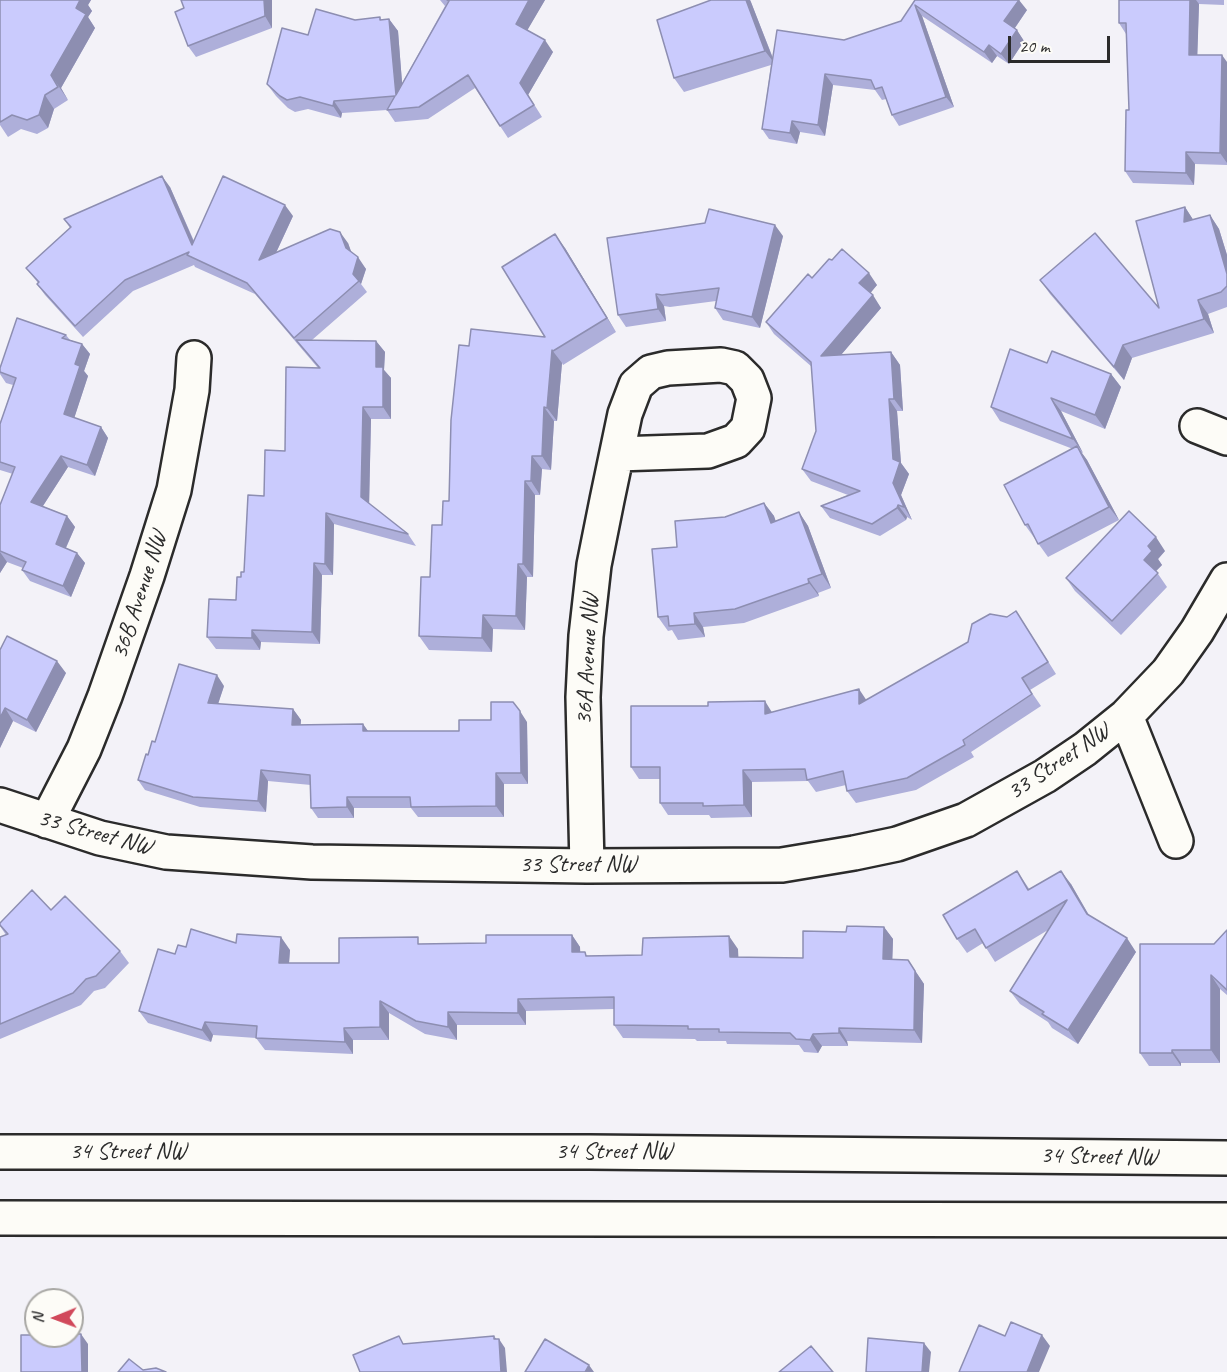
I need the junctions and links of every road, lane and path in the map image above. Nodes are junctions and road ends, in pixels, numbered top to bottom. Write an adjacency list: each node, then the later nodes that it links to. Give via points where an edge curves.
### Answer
1 (194, 358): 8 (street, 36B Avenue NW, via 174,490 147,576 84,749)
2 (1197, 426): 3 (street)
3 (1227, 438)
4 (617, 454): 10 (street, 36A Avenue NW, via 594,565 586,636 583,697)
5 (1227, 580): 6 (street, 33 Street NW, via 1168,672)
6 (1126, 716): 9 (street); 10 (street, 33 Street NW, via 1085,749 1005,800 966,820 897,844 782,865)
7 (0, 805): 8 (street, 33 Street NW)
8 (47, 821): 10 (street, 33 Street NW, via 100,838 166,852 312,861)
9 (1176, 841)
10 (587, 866)
11 (0, 1152): 12 (street, 34 Street NW)
12 (1227, 1158)
13 (0, 1218): 14 (street)
14 (1227, 1220)

